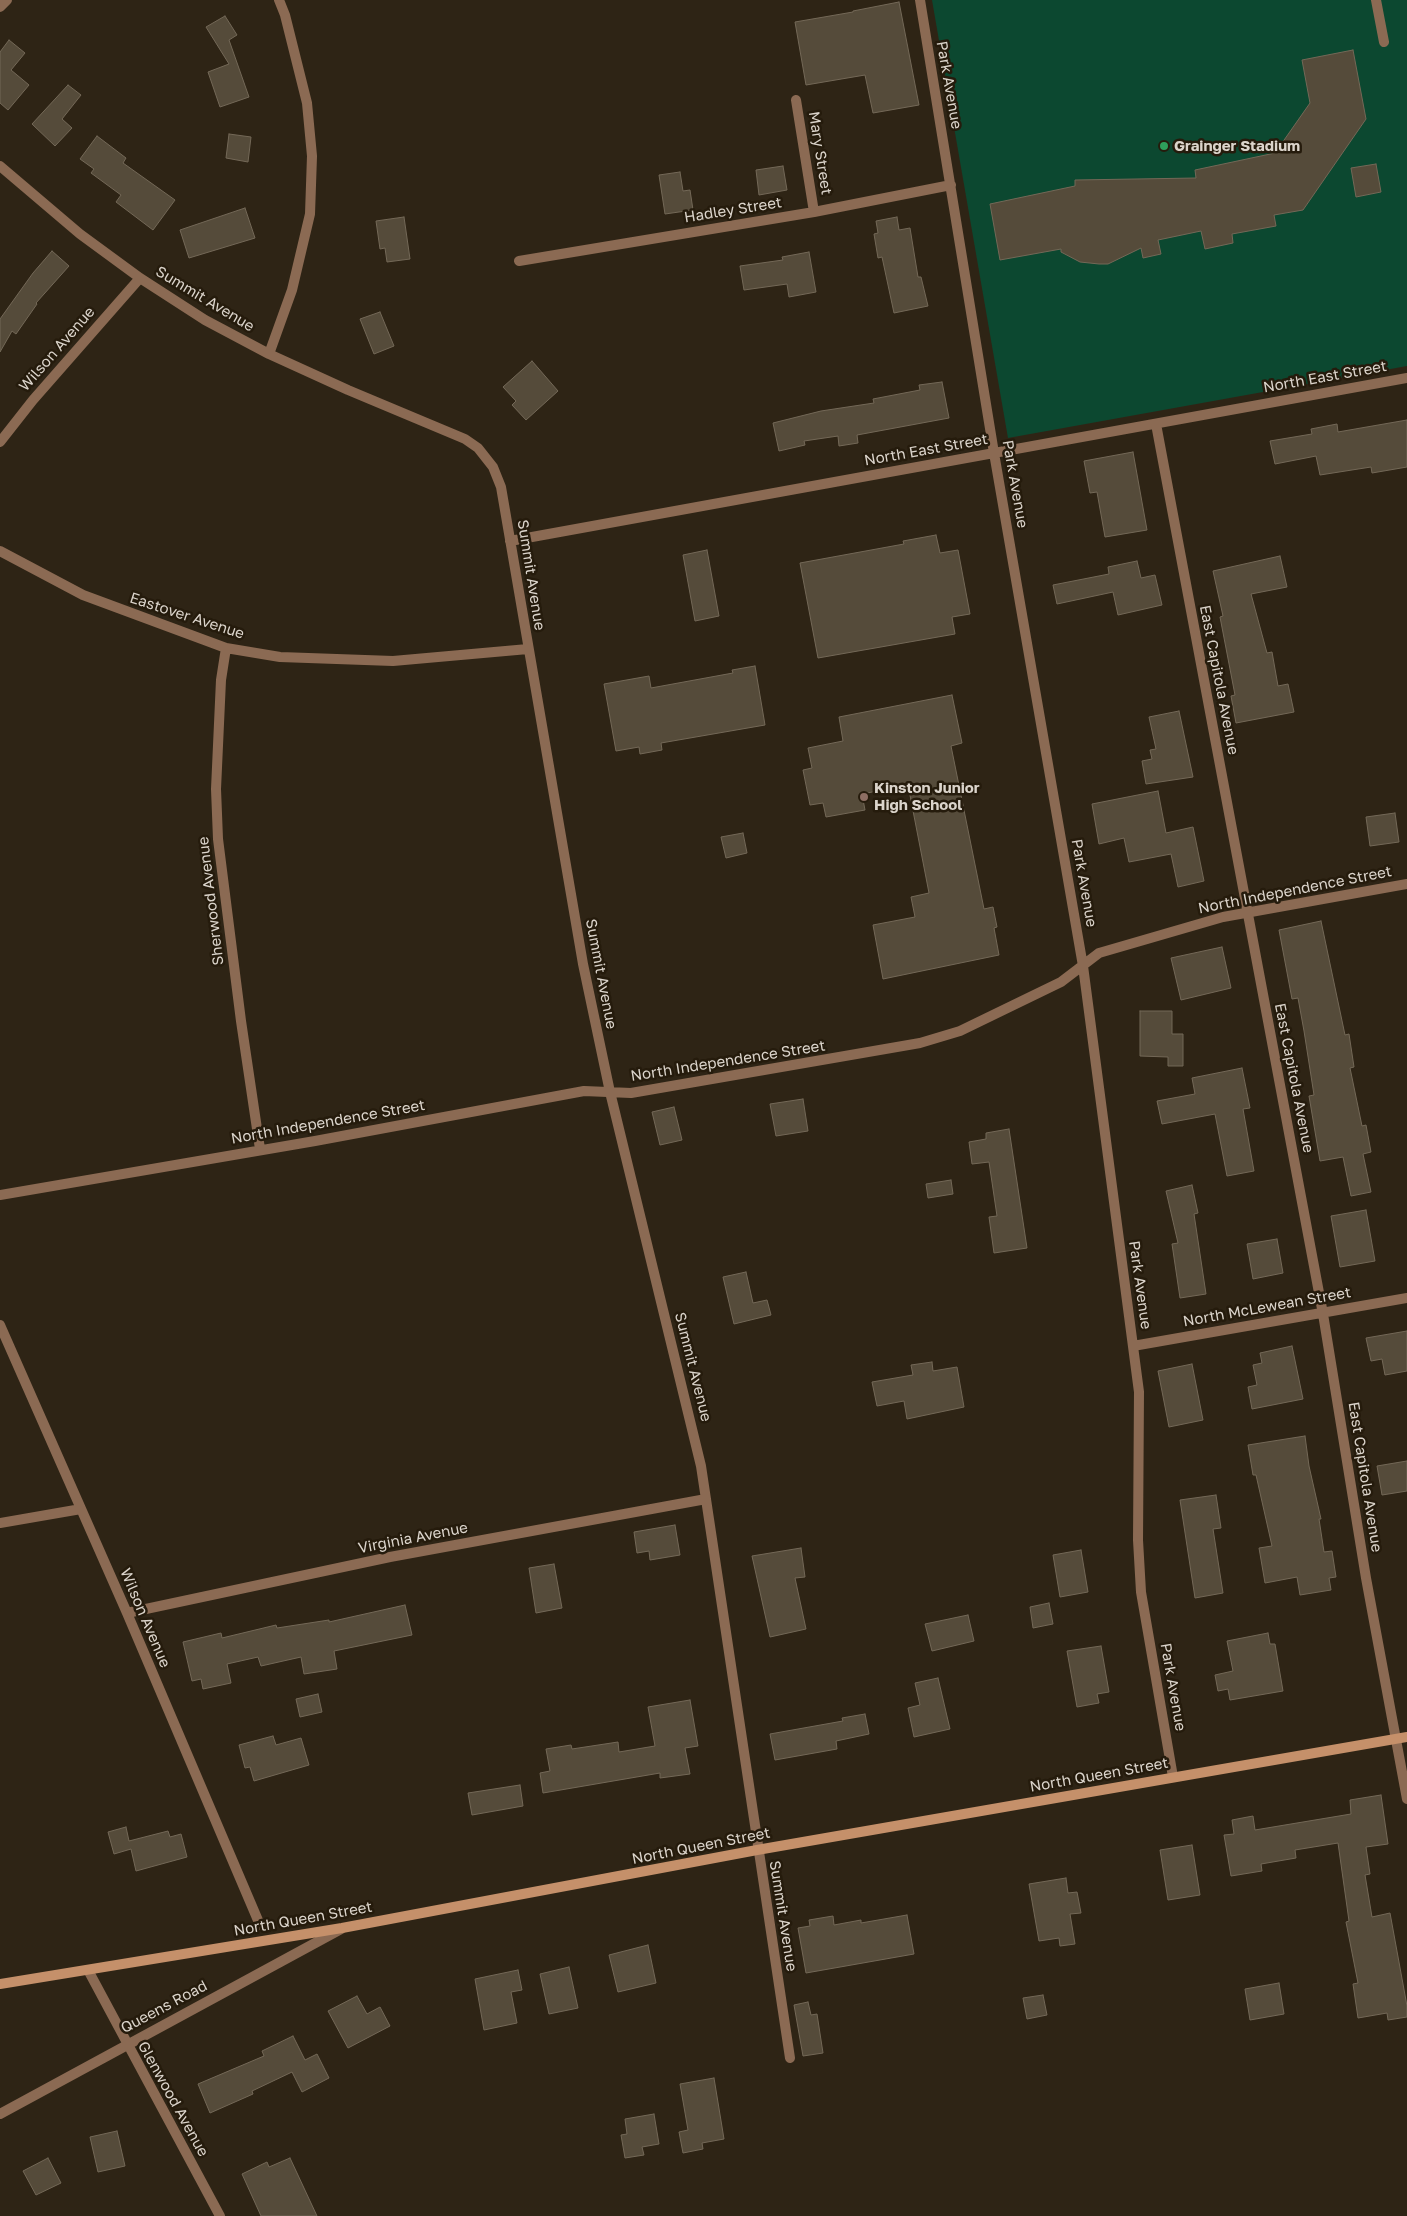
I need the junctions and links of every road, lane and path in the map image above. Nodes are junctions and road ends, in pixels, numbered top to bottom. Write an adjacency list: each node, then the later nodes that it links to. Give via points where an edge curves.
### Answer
1 (7, 0): 5 (street)
2 (279, 0): 13 (street, via 307,103 312,156 310,214 292,290)
3 (920, 0): 9 (street, Park Avenue)
4 (1376, 0): 6 (street)
5 (0, 7)
6 (1384, 42)
7 (796, 100): 10 (street, Mary Street)
8 (0, 166): 12 (street, Summit Avenue, via 80,234)
9 (951, 185): 10 (street, Hadley Street); 17 (street, Park Avenue)
10 (814, 212): 11 (street, Hadley Street)
11 (518, 261)
12 (140, 278): 13 (street, Summit Avenue, via 205,320); 16 (street, Wilson Avenue)
13 (269, 354): 18 (street, Summit Avenue, via 452,433 478,448 493,467 501,486)
14 (1407, 378): 15 (street, North East Street)
15 (1156, 424): 17 (street, North East Street); 23 (street, East Capitola Avenue)
16 (0, 442)
17 (994, 453): 18 (street, North East Street); 24 (street, Park Avenue)
18 (510, 541): 21 (street, Summit Avenue)
19 (0, 551): 20 (street, Eastover Avenue, via 83,595)
20 (226, 648): 21 (street, Eastover Avenue, via 280,657 393,661); 26 (street, Sherwood Avenue, via 221,680 217,769 218,839)
21 (528, 649): 25 (street, Summit Avenue, via 583,964)
22 (1407, 884): 23 (street, North Independence Street)
23 (1248, 912): 24 (street, North Independence Street, via 1098,953); 29 (street, East Capitola Avenue)
24 (1083, 966): 25 (street, North Independence Street, via 1061,982 960,1031 920,1044 631,1093); 31 (street, Park Avenue)
25 (610, 1092): 26 (street, North Independence Street, via 584,1091); 32 (street, Summit Avenue)
26 (260, 1149): 27 (street, North Independence Street)
27 (0, 1195)
28 (1407, 1298): 29 (street, North McLewean Street)
29 (1323, 1314): 31 (street, North McLewean Street); 37 (street, East Capitola Avenue)
30 (0, 1325): 33 (street, Wilson Avenue)
31 (1133, 1346): 38 (street, Park Avenue, via 1139,1392 1141,1592)
32 (706, 1498): 35 (street, Virginia Avenue, via 390,1557); 40 (street, Summit Avenue)
33 (81, 1509): 34 (street); 35 (street, Wilson Avenue)
34 (0, 1523)
35 (127, 1614): 41 (street, Wilson Avenue)
36 (1407, 1738): 37 (main road, North Queen Street)
37 (1396, 1739): 38 (main road, North Queen Street); 39 (street, East Capitola Avenue)
38 (1173, 1777): 40 (main road, North Queen Street)
39 (1407, 1799)
40 (757, 1850): 42 (main road, North Queen Street); 46 (street, Summit Avenue)
41 (260, 1925)
42 (342, 1928): 43 (main road, North Queen Street); 45 (street, Queens Road)
43 (88, 1970): 44 (main road, North Queen Street); 45 (street, Glenwood Avenue)
44 (0, 1984)
45 (126, 2044): 47 (street, Queens Road); 48 (street, Glenwood Avenue)
46 (790, 2058)
47 (0, 2114)
48 (220, 2216)

